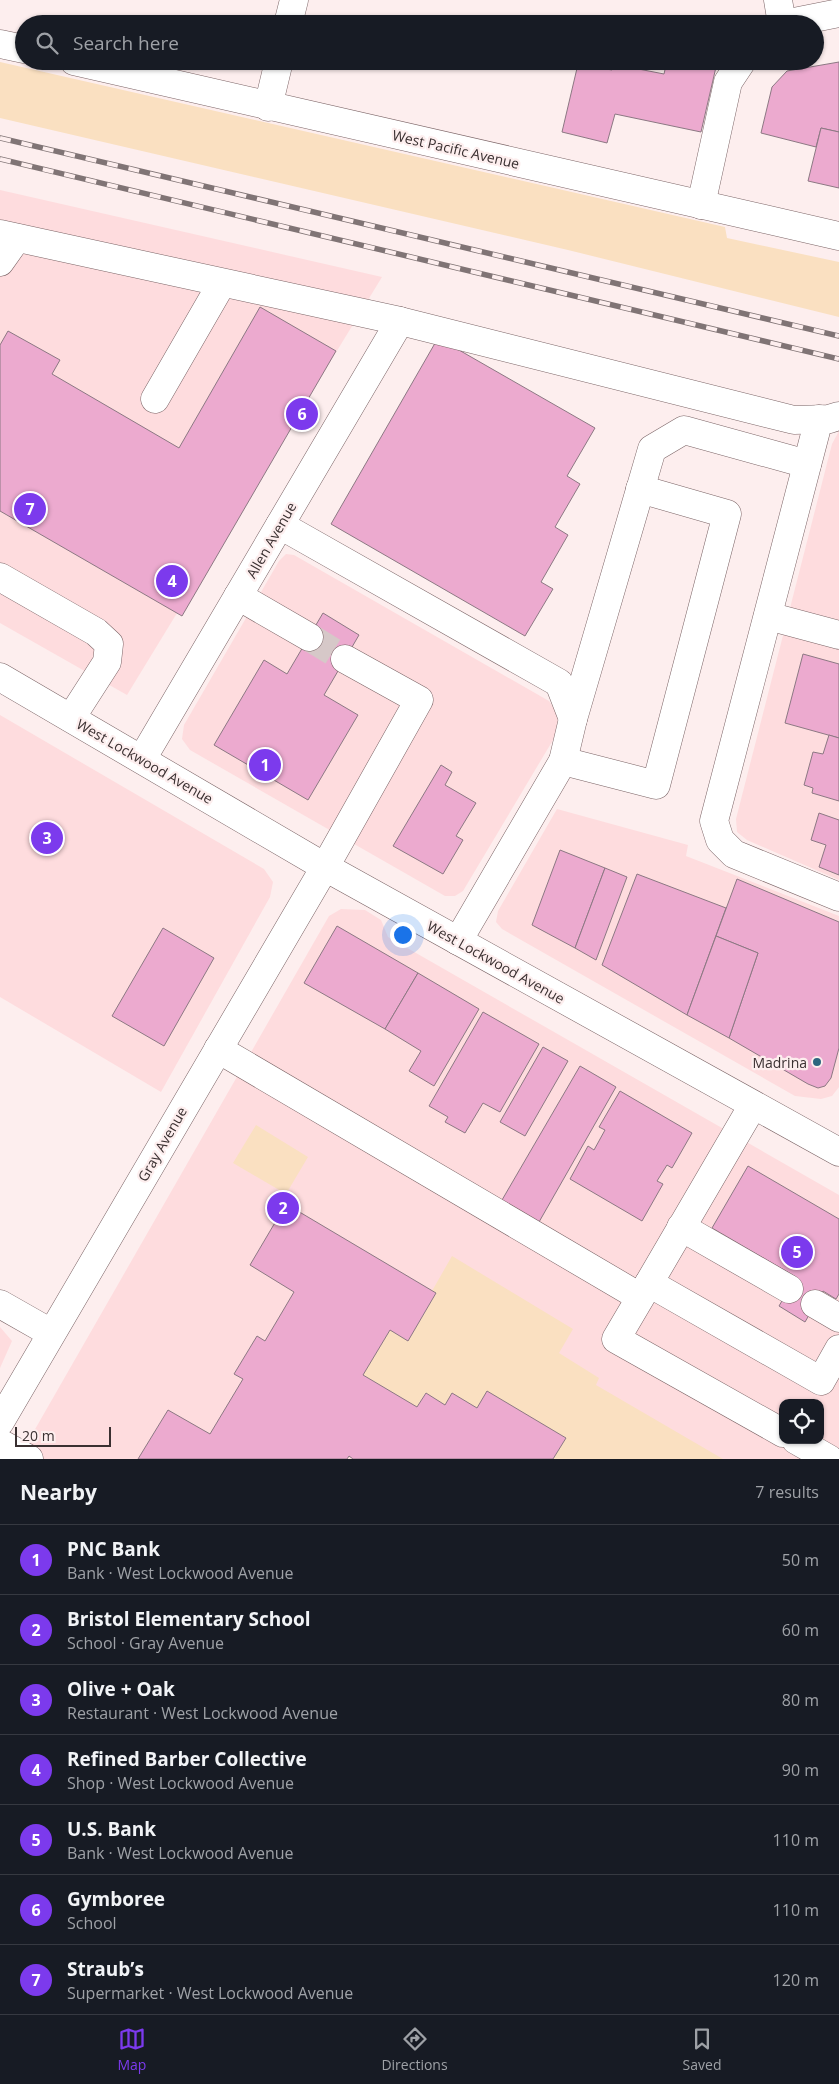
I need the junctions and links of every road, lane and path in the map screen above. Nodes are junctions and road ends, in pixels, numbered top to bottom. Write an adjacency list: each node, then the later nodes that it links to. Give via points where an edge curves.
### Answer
1 (294, 0): 4 (street)
2 (778, 0): 5 (street)
3 (839, 13): 6 (street)
4 (290, 15)
5 (781, 15)
6 (824, 16)
7 (0, 44): 8 (street)
8 (15, 48)
9 (112, 70): 12 (street, West Pacific Avenue)
10 (277, 70): 12 (street)
11 (736, 70): 13 (street, via 728,82)
12 (268, 107): 13 (street, West Pacific Avenue)
13 (701, 205): 15 (street, West Pacific Avenue)
14 (9, 236): 16 (street); 17 (street)
15 (839, 236)
16 (0, 262)
17 (222, 283): 18 (street); 19 (street)
18 (400, 321): 20 (street, via 794,420); 23 (street, Allen Avenue)
19 (155, 400)
20 (829, 418): 21 (street)
21 (807, 464): 22 (street, via 684,430 652,449); 26 (street)
22 (640, 489): 32 (street); 34 (street, via 728,514 656,785)
23 (280, 525): 25 (street, Allen Avenue); 32 (street, via 559,683)
24 (0, 577): 31 (street, via 96,632 109,644 107,662)
25 (238, 596): 28 (street); 33 (street, Allen Avenue)
26 (768, 616): 27 (street); 36 (street, via 714,821 720,840 734,854)
27 (839, 635)
28 (309, 638)
29 (346, 658): 35 (street, Gray Avenue, via 419,700)
30 (0, 677): 31 (street, West Lockwood Avenue)
31 (71, 718): 33 (street, West Lockwood Avenue)
32 (572, 719): 34 (street)
33 (142, 759): 35 (street, West Lockwood Avenue)
34 (563, 761): 37 (street)
35 (325, 867): 37 (street, West Lockwood Avenue); 38 (street, Gray Avenue)
36 (839, 897)
37 (458, 941): 39 (street, West Lockwood Avenue)
38 (218, 1049): 43 (street); 47 (street, Gray Avenue)
39 (754, 1105): 40 (street, West Lockwood Avenue); 41 (street)
40 (839, 1152)
41 (681, 1227): 42 (street); 43 (street)
42 (789, 1289)
43 (644, 1290): 48 (street, via 821,1381); 50 (street, via 616,1339)
44 (0, 1304): 47 (street)
45 (815, 1304): 46 (street)
46 (839, 1318)
47 (51, 1332): 49 (street, Gray Avenue)
48 (839, 1349)
49 (0, 1422)
50 (779, 1431)
51 (0, 1443): 53 (street)
52 (803, 1444): 54 (street)
53 (29, 1459)
54 (829, 1459)

